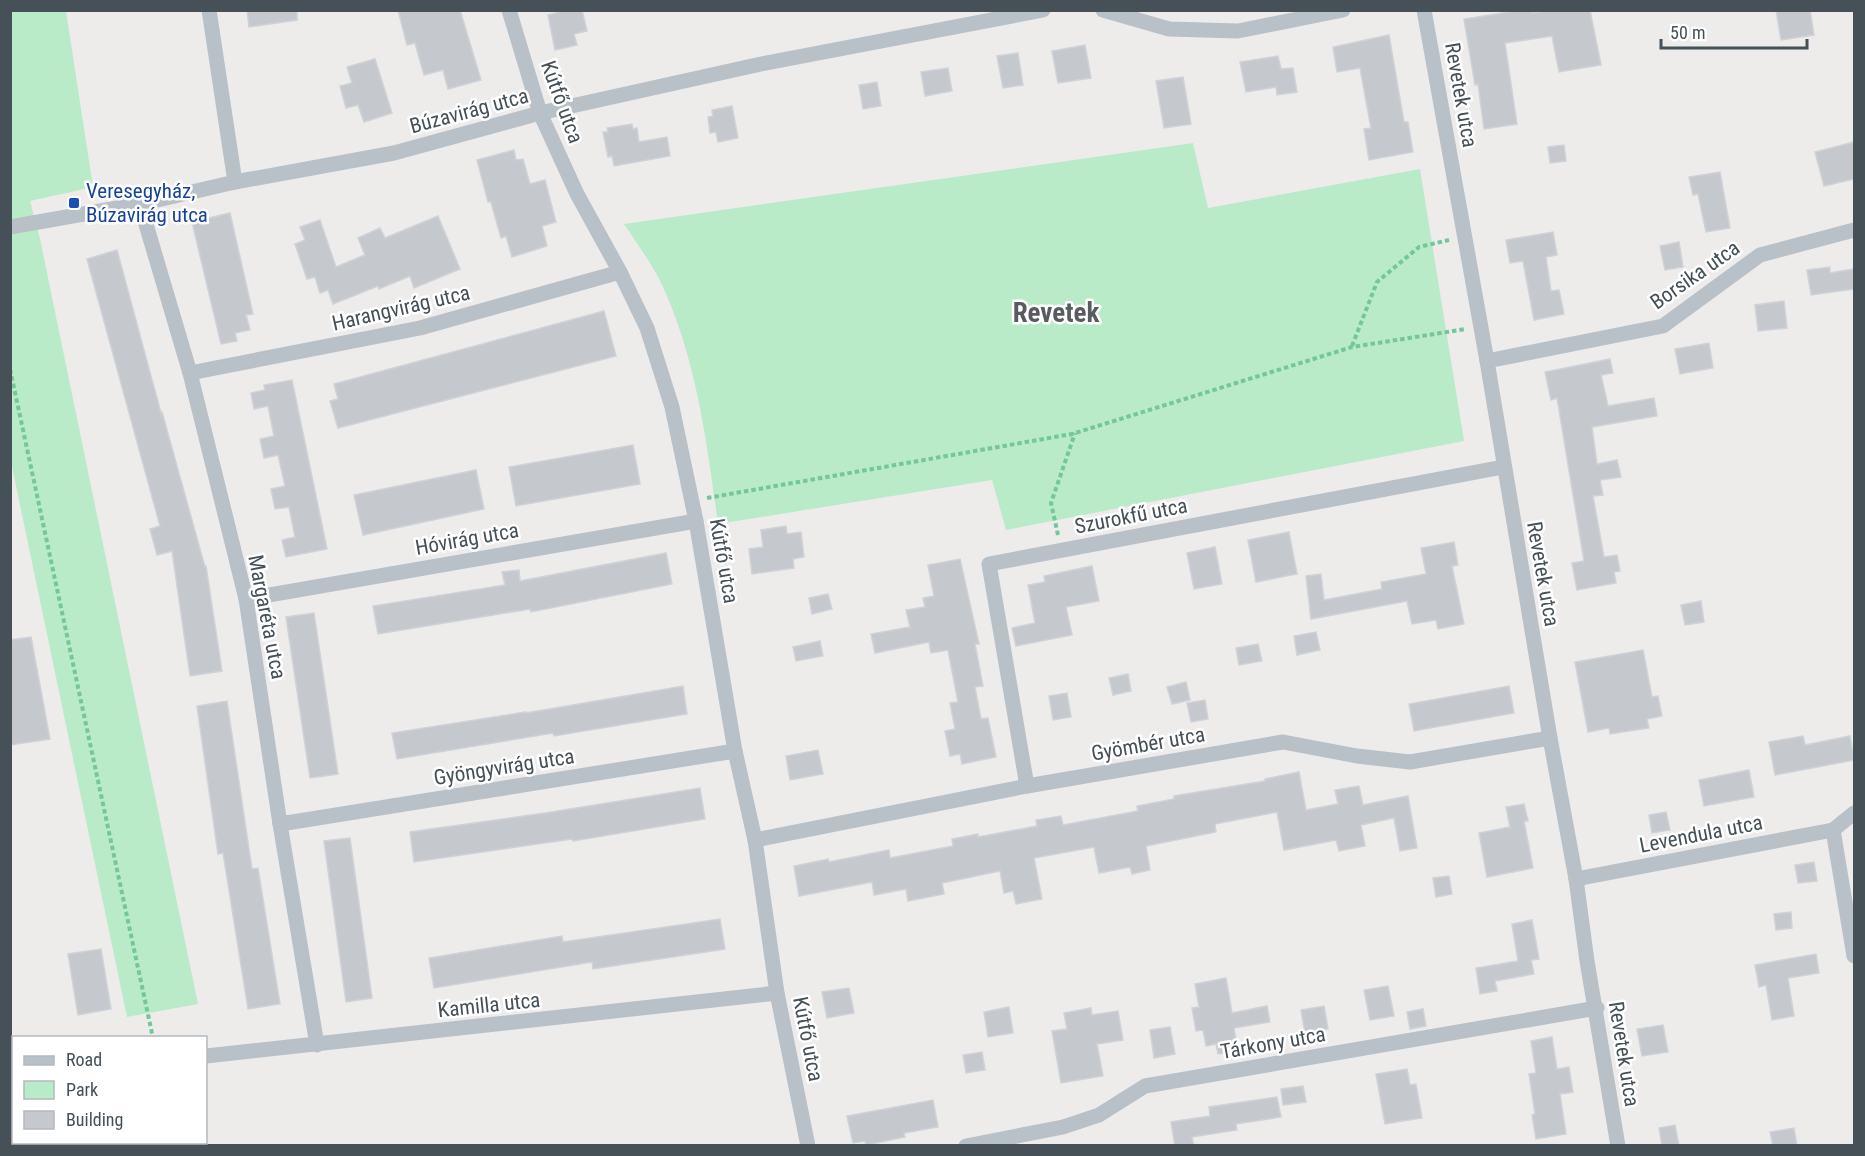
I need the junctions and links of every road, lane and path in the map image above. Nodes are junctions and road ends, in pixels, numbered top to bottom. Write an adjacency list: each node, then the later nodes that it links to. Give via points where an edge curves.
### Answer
1 (209, 10): 8 (street)
2 (509, 10): 7 (street, Kútfő utca)
3 (1043, 10): 7 (street, Búzavirág utca, via 761,64)
4 (1103, 10): 5 (street, via 1169,29 1238,31)
5 (1343, 10)
6 (1424, 10): 12 (street, Revetek utca)
7 (540, 113): 8 (street, Búzavirág utca, via 394,153); 13 (street, Kútfő utca, via 577,194)
8 (234, 182): 9 (street, Búzavirág utca)
9 (140, 204): 10 (street, Búzavirág utca); 18 (street, Margaréta utca)
10 (10, 227)
11 (1854, 230): 16 (street, Borsika utca, via 1760,255 1663,327)
12 (1464, 236): 14 (street, Revetek utca); 15 (path, via 1419,248 1377,282)
13 (620, 272): 18 (street, Harangvirág utca, via 420,328); 21 (street, Kútfő utca, via 647,328 672,407)
14 (1480, 327): 15 (path); 16 (street, Revetek utca)
15 (1352, 347): 19 (path)
16 (1487, 362): 20 (street, Revetek utca)
17 (10, 369): 36 (path)
18 (190, 373): 24 (street, Margaréta utca)
19 (1075, 433): 21 (path); 23 (path, via 1051,503)
20 (1503, 467): 23 (street, Szurokfű utca); 25 (street, Revetek utca)
21 (692, 501): 22 (street, Kútfő utca)
22 (696, 521): 24 (street, Hóvirág utca); 26 (street, Kútfő utca)
23 (1061, 550): 27 (street, Szurokfű utca, via 989,564)
24 (246, 599): 29 (street, Margaréta utca)
25 (1550, 738): 27 (street, Gyömbér utca, via 1410,762 1283,742); 32 (street, Revetek utca)
26 (735, 751): 29 (street, Gyöngyvirág utca); 31 (street, Kútfő utca)
27 (1027, 786): 31 (street, Gyömbér utca)
28 (1854, 813): 30 (street, Levendula utca)
29 (280, 824): 37 (street, Margaréta utca)
30 (1833, 830): 32 (street, Levendula utca); 33 (street)
31 (755, 840): 34 (street, Kútfő utca)
32 (1576, 879): 35 (street, Revetek utca)
33 (1854, 956)
34 (777, 993): 37 (street, Kamilla utca); 39 (street, Kútfő utca)
35 (1597, 1008): 40 (street, Tárkony utca, via 1145,1086 1099,1114 1063,1127); 41 (street, Revetek utca)
36 (153, 1036)
37 (317, 1045): 38 (street, Kamilla utca)
38 (207, 1056)
39 (808, 1146)
40 (966, 1146)
41 (1618, 1146)

